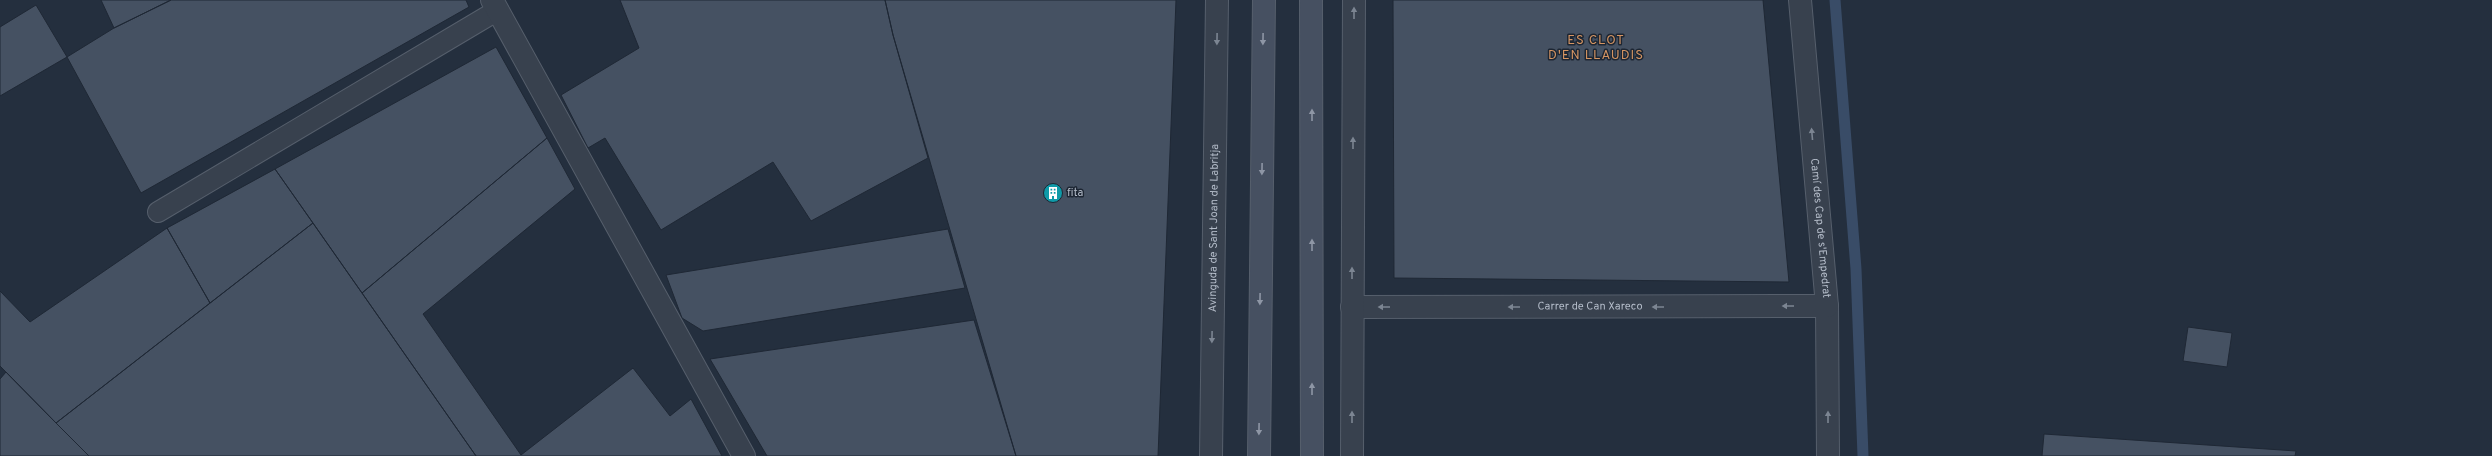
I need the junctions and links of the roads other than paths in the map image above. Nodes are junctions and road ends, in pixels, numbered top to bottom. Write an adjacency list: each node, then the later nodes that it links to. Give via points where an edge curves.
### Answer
1 (1217, 0): 11 (street, Avinguda de Sant Joan de Labritja, one-way to 11)
2 (1264, 0): 12 (main road, one-way to 12)
3 (1311, 0): 13 (main road, one-way to 3)
4 (1354, 0): 9 (street, one-way to 4)
5 (1800, 0): 8 (street, Camí des Cap de s'Empedrat, one-way to 5)
6 (495, 5): 7 (lane); 10 (street)
7 (158, 212)
8 (1827, 306): 9 (street, Carrer de Can Xareco, one-way to 9); 15 (street, Camí des Cap de s'Empedrat, one-way to 8)
9 (1352, 307): 14 (street, one-way to 9)
10 (744, 456)
11 (1211, 456)
12 (1258, 456)
13 (1312, 456)
14 (1352, 456)
15 (1828, 456)

